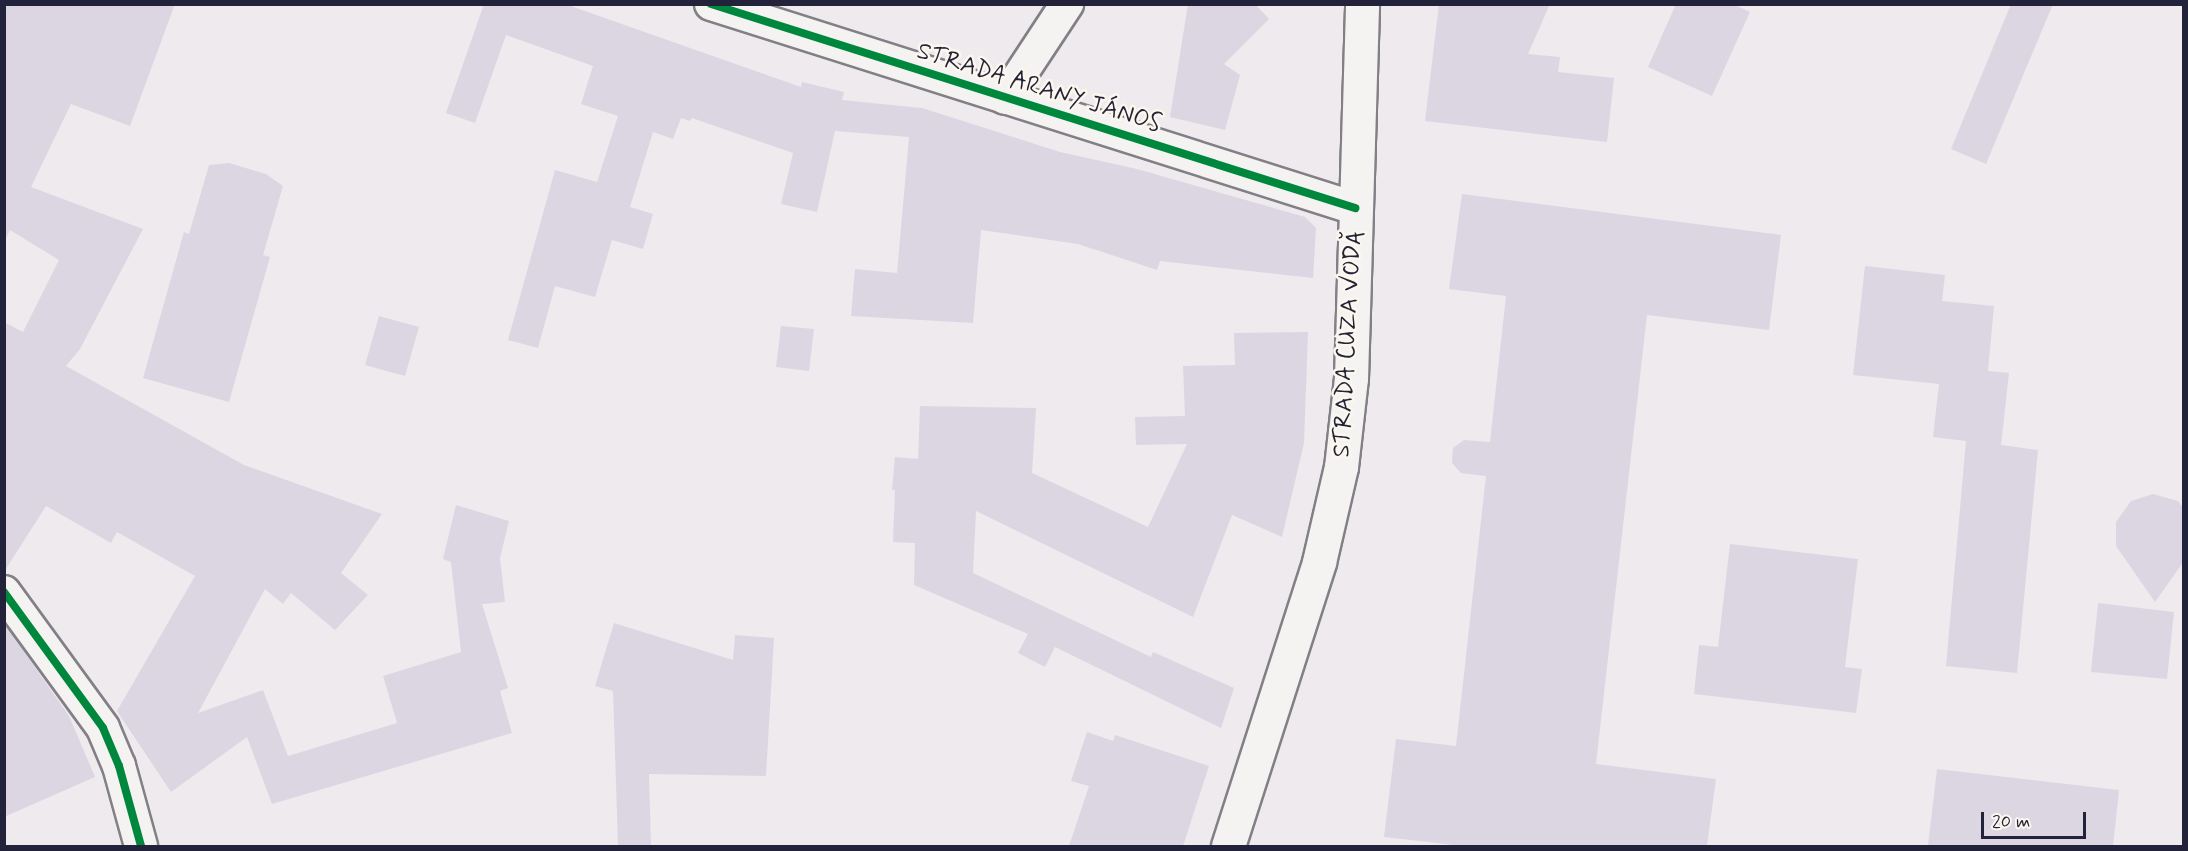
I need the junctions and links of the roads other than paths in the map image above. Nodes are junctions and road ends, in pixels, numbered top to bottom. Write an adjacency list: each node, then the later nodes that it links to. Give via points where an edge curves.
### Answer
1 (711, 4): 4 (street, STRADA ARANY JÁNOS)
2 (1067, 4): 4 (street)
3 (1362, 4): 5 (main road, STRADA CUZA VODĂ)
4 (1005, 98): 5 (street, STRADA ARANY JÁNOS)
5 (1355, 208): 8 (main road, STRADA CUZA VODĂ, via 1351,378 1341,467 1319,562)
6 (4, 592): 7 (street, via 103,728 119,766)
7 (141, 846)
8 (1228, 846)

